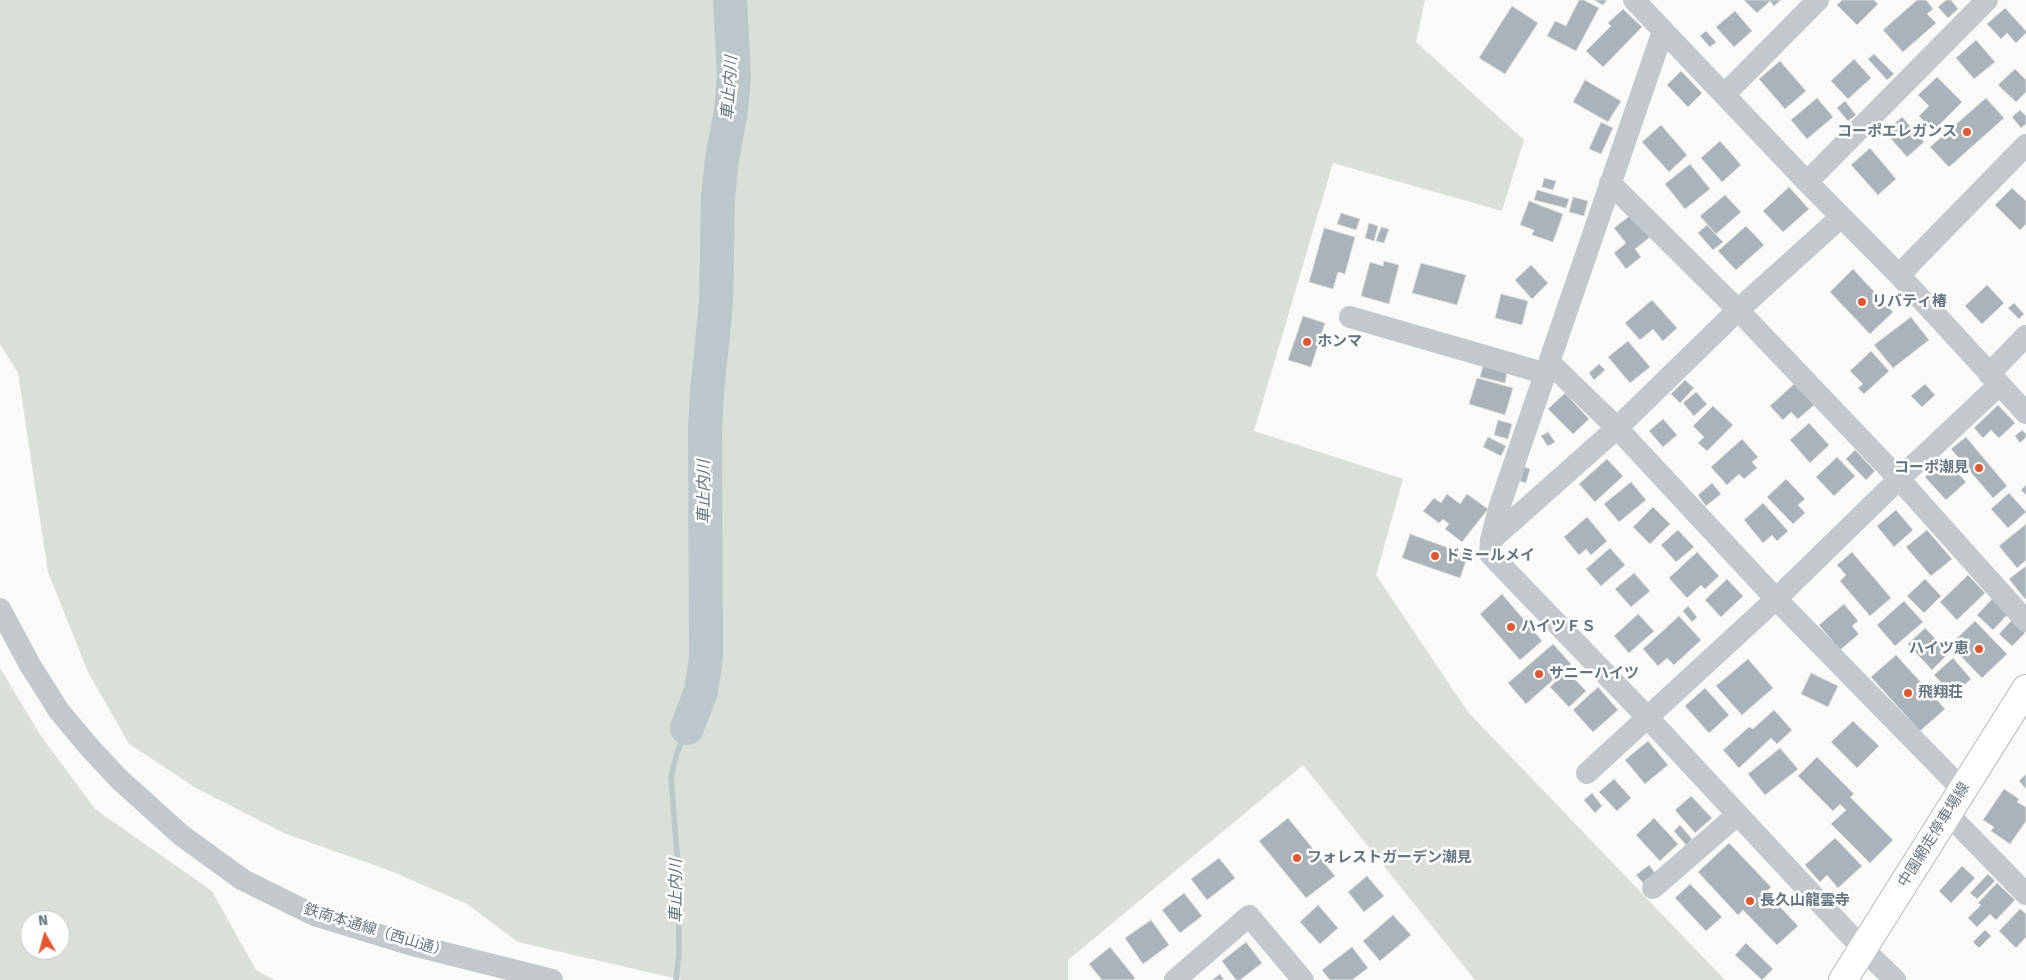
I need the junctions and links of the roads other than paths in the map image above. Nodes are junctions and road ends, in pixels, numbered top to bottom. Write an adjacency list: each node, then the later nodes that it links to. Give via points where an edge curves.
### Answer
1 (1634, 0): 4 (street)
2 (1818, 0): 5 (street)
3 (1987, 0): 7 (street)
4 (1663, 31): 5 (street); 8 (street)
5 (1725, 94): 7 (street)
6 (2026, 145): 10 (street)
7 (1807, 182): 9 (street)
8 (1610, 183): 11 (street); 14 (street)
9 (1841, 217): 10 (street); 11 (street)
10 (1899, 275): 15 (street)
11 (1738, 310): 17 (street); 18 (street)
12 (1350, 317): 14 (street)
13 (2026, 336): 15 (street)
14 (1549, 368): 17 (street); 19 (street, via 1500,505)
15 (1994, 380): 16 (street); 18 (street)
16 (2026, 413)
17 (1616, 428): 19 (street); 20 (street)
18 (1898, 479): 20 (street); 22 (street)
19 (1491, 540): 24 (street, via 1490,554)
20 (1776, 599): 24 (street); 26 (street)
21 (0, 609): 32 (street, 鉄南本通線（西山通）, via 59,711 119,779 181,835 243,880 305,910 409,944)
22 (2026, 621)
23 (2026, 690): 26 (main road, 中園網走停車場線)
24 (1648, 718): 25 (street); 28 (street)
25 (1587, 773)
26 (1963, 790): 27 (main road, 中園網走停車場線)
27 (1948, 814): 30 (street); 31 (main road, 中園網走停車場線)
28 (1737, 815): 29 (street); 31 (street)
29 (1654, 888)
30 (2026, 894)
31 (1862, 948): 35 (main road, 中園網走停車場線); 36 (street)
32 (552, 980)
33 (1175, 980): 34 (street, via 1249,916)
34 (1303, 980)
35 (1843, 980)
36 (1895, 980)

